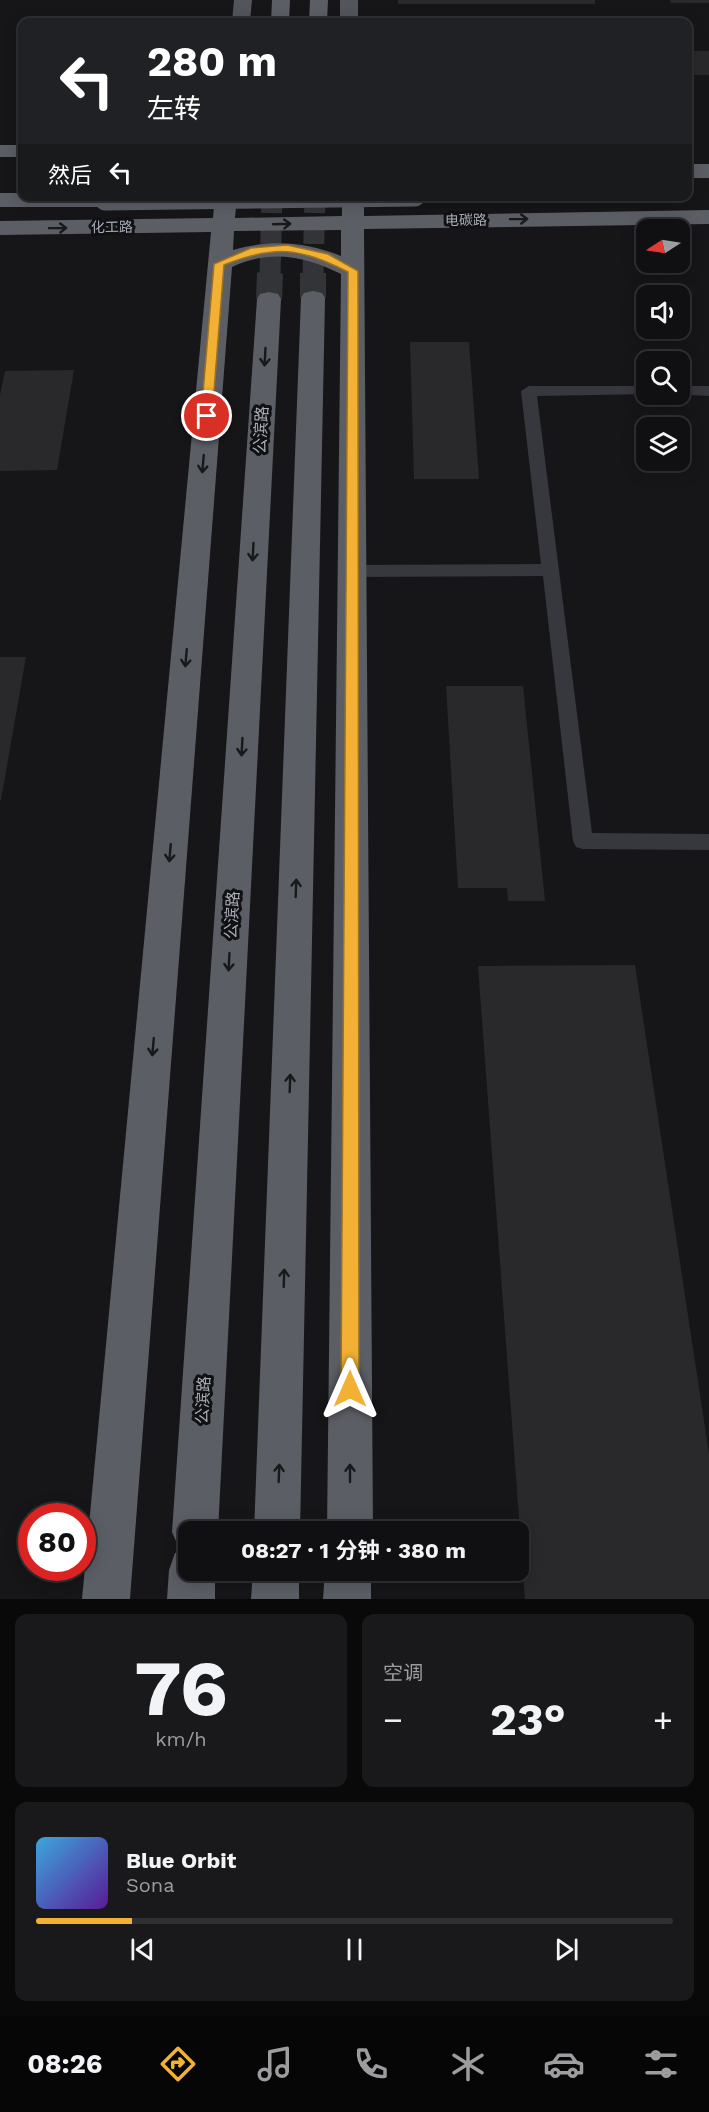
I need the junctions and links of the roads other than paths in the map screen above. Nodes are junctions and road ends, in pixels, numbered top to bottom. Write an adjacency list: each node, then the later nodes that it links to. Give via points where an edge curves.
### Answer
1 (243, 0): 5 (main road)
2 (281, 0): 6 (highway)
3 (319, 0): 7 (highway)
4 (349, 0): 8 (main road)
5 (241, 18)
6 (280, 18)
7 (318, 18)
8 (349, 18)
9 (0, 151): 10 (highway)
10 (18, 151)
11 (692, 151): 12 (highway)
12 (709, 151)
13 (692, 171): 14 (highway)
14 (709, 171)
15 (0, 200): 16 (highway, bridge)
16 (18, 200)
17 (353, 209): 18 (highway, 电碳路, one-way to 17); 19 (highway, 电碳路, one-way to 19); 22 (highway)
18 (225, 211): 20 (highway, 化工路, one-way to 18); 21 (highway)
19 (709, 217)
20 (0, 228)
21 (219, 264): 22 (highway, via 254,250 287,248 324,256); 37 (highway, one-way to 37)
22 (353, 271): 29 (highway)
23 (313, 298): 32 (highway, one-way to 23)
24 (268, 299): 31 (highway, 公滨路, one-way to 31)
25 (636, 391): 28 (lane, via 529,391)
26 (690, 391): 27 (lane)
27 (709, 391)
28 (550, 570): 29 (lane); 30 (lane, via 583,841)
29 (352, 571): 33 (highway, one-way to 29)
30 (709, 842)
31 (196, 1521)
32 (277, 1521)
33 (350, 1521)
34 (192, 1581): 38 (highway)
35 (276, 1581): 39 (highway)
36 (348, 1581): 40 (highway)
37 (106, 1599)
38 (191, 1599)
39 (275, 1599)
40 (347, 1599)

